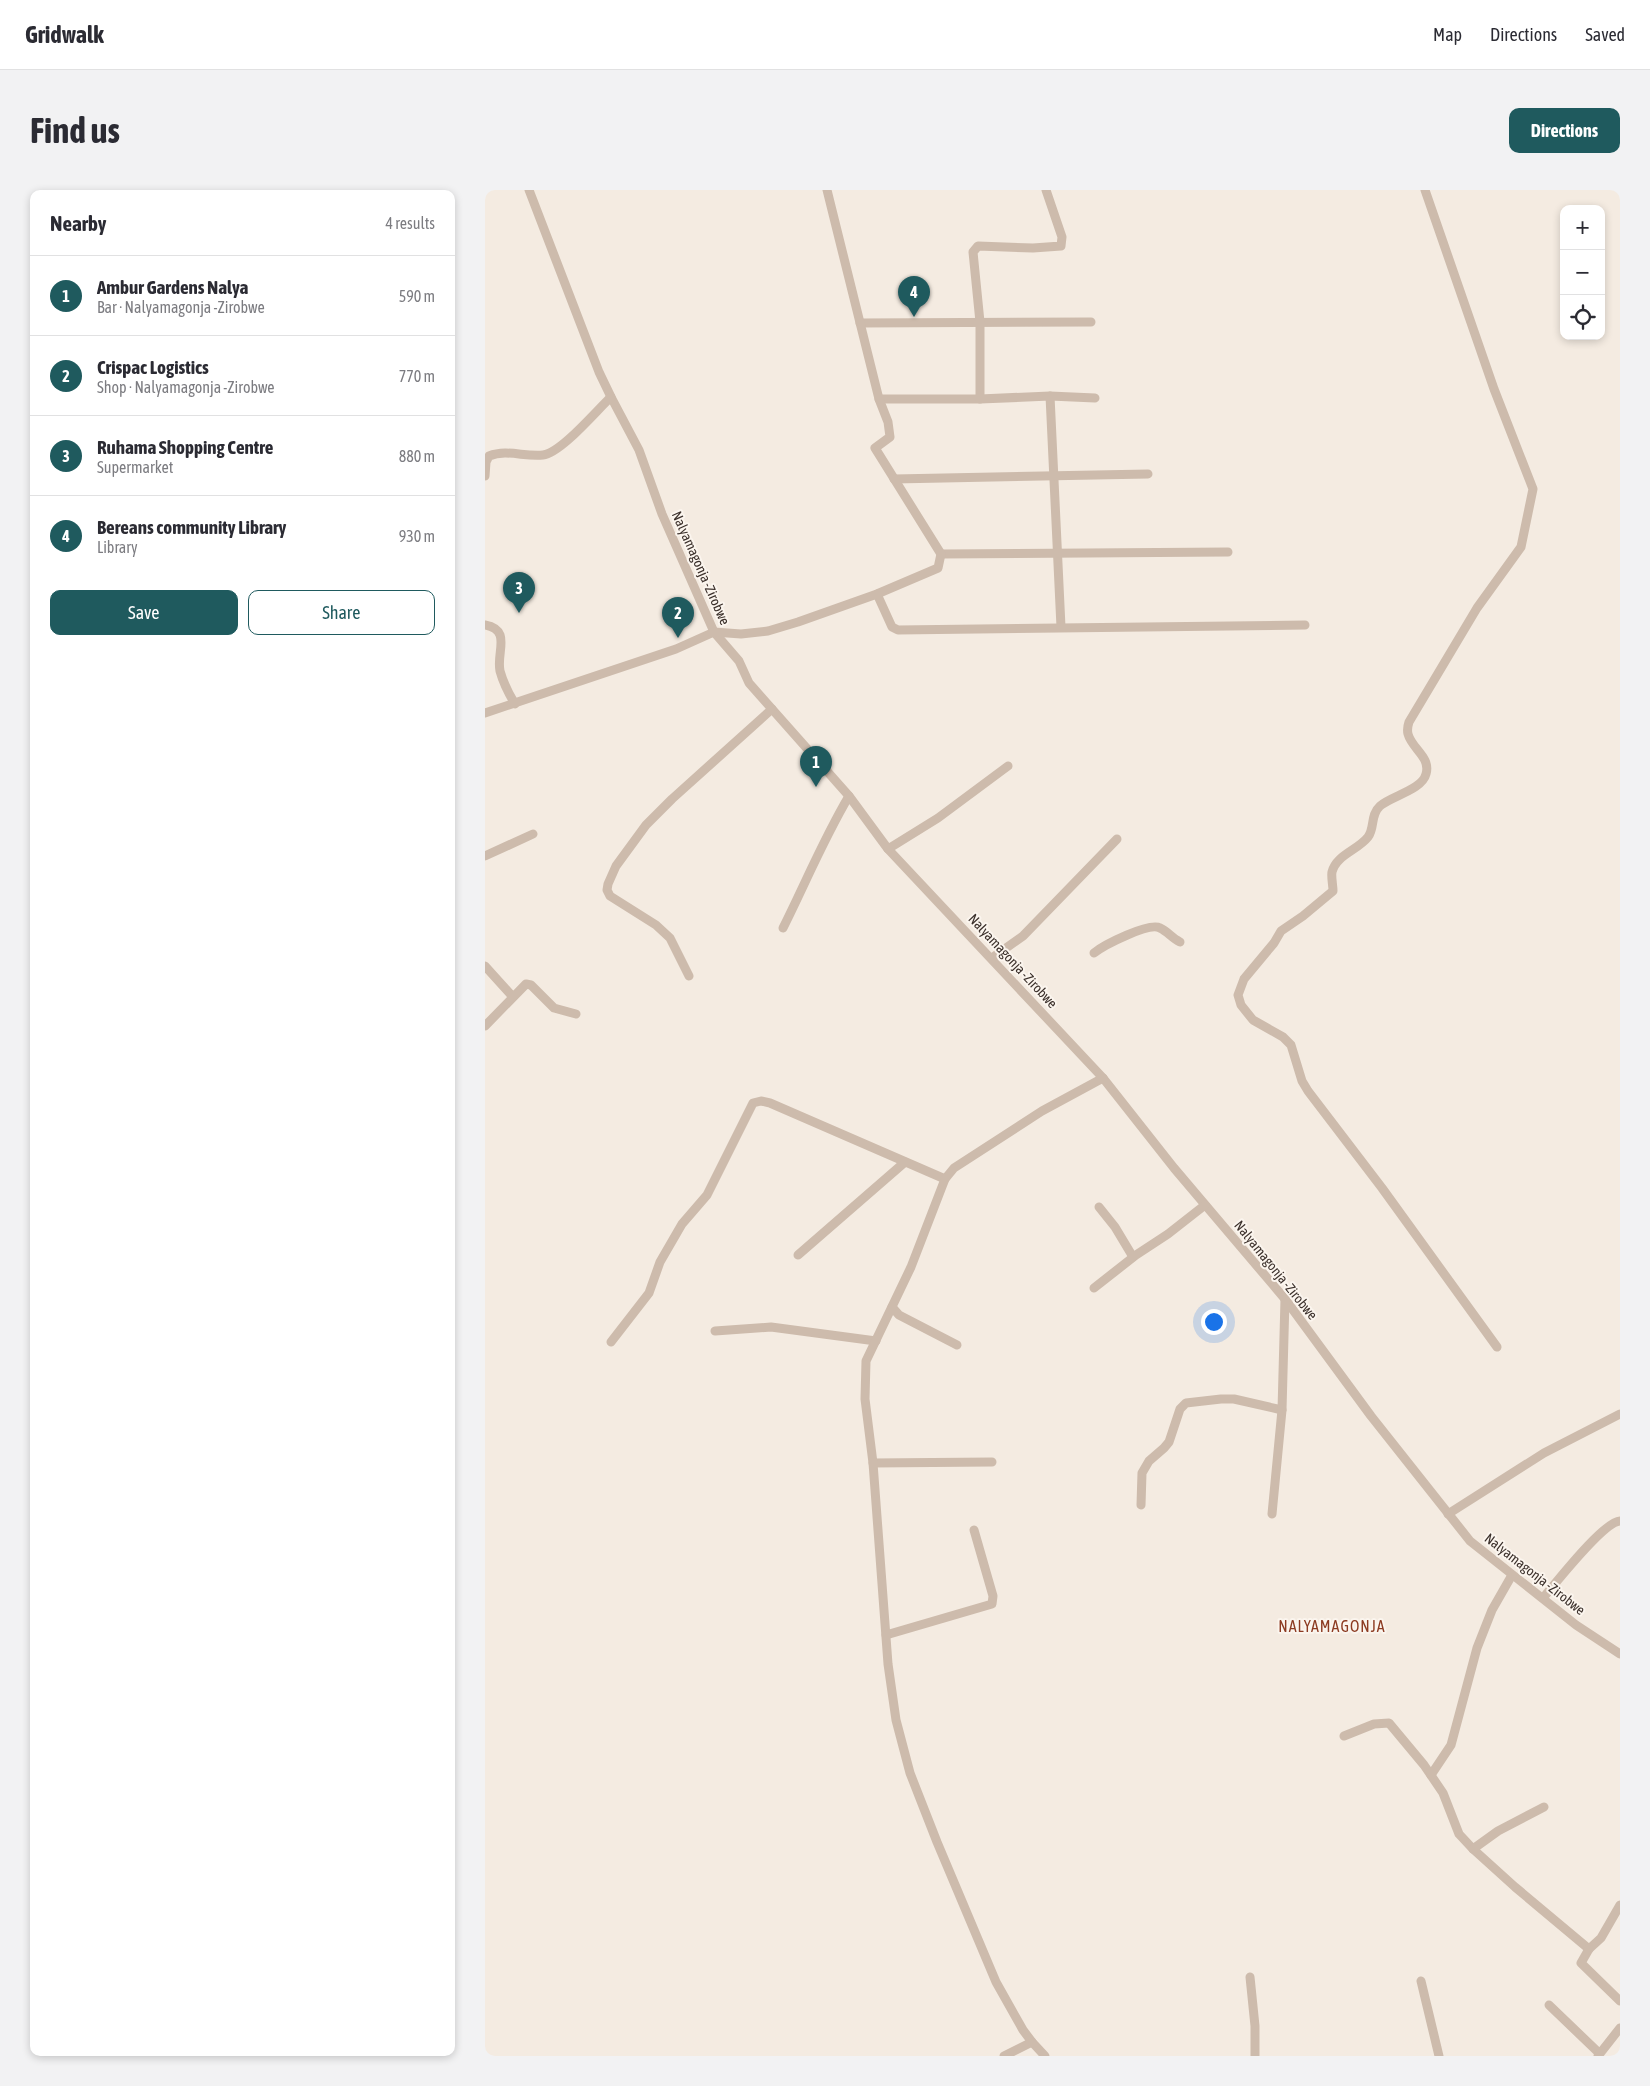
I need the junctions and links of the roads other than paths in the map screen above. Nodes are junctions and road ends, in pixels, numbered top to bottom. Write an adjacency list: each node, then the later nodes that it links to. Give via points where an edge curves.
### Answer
1 (529, 190): 9 (street, Nalyamagonja -Zirobwe)
2 (827, 190): 7 (street)
3 (1046, 190): 5 (street, via 1062,237 1061,246 976,247 973,252 974,271)
4 (1425, 190): 57 (street, via 1494,389 1533,489 1521,547 1477,608 1409,722 1408,734 1424,757 1426,776 1419,784 1381,805 1375,812 1368,837 1346,854 1332,872 1333,891 1281,930 1244,979 1238,995 1241,1005 1253,1020 1291,1045 1308,1091)
5 (980, 322): 6 (street); 7 (street); 12 (street)
6 (1091, 322)
7 (861, 323): 11 (street)
8 (1049, 396): 10 (street); 12 (street); 14 (street)
9 (611, 398): 15 (street, via 557,450 544,455 497,453 489,456); 24 (street, Nalyamagonja -Zirobwe, via 639,450 662,514)
10 (1095, 398)
11 (879, 399): 12 (street); 16 (street, via 890,437 875,448)
12 (979, 399)
13 (1147, 474): 14 (street)
14 (1055, 475): 16 (street); 17 (street)
15 (485, 476)
16 (894, 479): 19 (street)
17 (1057, 552): 18 (street); 19 (street); 23 (street)
18 (1229, 552)
19 (941, 554): 20 (street, via 941,564 934,571)
20 (877, 594): 23 (street, via 892,627 898,630); 24 (street, via 767,631 741,634)
21 (485, 625): 25 (street, via 499,630 500,670)
22 (1305, 626): 23 (street)
23 (1061, 627)
24 (714, 632): 25 (street, via 676,649); 26 (street, Nalyamagonja -Zirobwe, via 739,661 749,683)
25 (515, 704): 27 (street)
26 (772, 709): 29 (street, Nalyamagonja -Zirobwe); 39 (street, via 657,813 615,866 607,884 610,896 657,925 670,938)
27 (485, 713)
28 (1009, 766): 32 (street)
29 (849, 796): 32 (street, Nalyamagonja -Zirobwe); 34 (street)
30 (533, 834): 33 (street)
31 (1117, 839): 37 (street, via 1023,936)
32 (888, 849): 37 (street, Nalyamagonja -Zirobwe)
33 (485, 856)
34 (783, 928)
35 (1180, 942): 36 (street, via 1160,928 1151,927)
36 (1094, 953)
37 (992, 958): 43 (street, Nalyamagonja -Zirobwe)
38 (485, 966): 40 (street)
39 (689, 976)
40 (513, 997): 41 (street, via 529,984 553,1008); 42 (street)
41 (576, 1014)
42 (485, 1026)
43 (1103, 1078): 45 (street, via 1042,1111 954,1168); 46 (street, Nalyamagonja -Zirobwe)
44 (905, 1162): 45 (street); 48 (street); 55 (street, via 770,1103 761,1100 753,1103 707,1195 682,1224 660,1262 649,1294)
45 (945, 1179): 52 (street)
46 (1205, 1205): 49 (street); 51 (street, Nalyamagonja -Zirobwe)
47 (1099, 1207): 49 (street)
48 (798, 1255)
49 (1133, 1257): 50 (street)
50 (1094, 1288)
51 (1285, 1299): 58 (street); 64 (street, Nalyamagonja -Zirobwe)
52 (892, 1307): 54 (street); 56 (street, via 899,1315)
53 (715, 1332): 54 (street, via 771,1328)
54 (876, 1341): 61 (street, via 866,1361 865,1380)
55 (611, 1342)
56 (957, 1345)
57 (1497, 1347)
58 (1282, 1410): 62 (street, via 1221,1398 1186,1403 1180,1410 1169,1442 1149,1460 1142,1473); 63 (street)
59 (1620, 1414): 64 (street, via 1544,1453)
60 (992, 1462): 61 (street)
61 (873, 1463): 69 (street)
62 (1141, 1505)
63 (1272, 1514)
64 (1448, 1514): 67 (street, Nalyamagonja -Zirobwe, via 1470,1541)
65 (1620, 1522): 68 (street, via 1610,1524)
66 (974, 1530): 69 (street, via 993,1596 991,1604)
67 (1512, 1574): 68 (street, Nalyamagonja -Zirobwe); 72 (street, via 1492,1610 1477,1648 1451,1745)
68 (1543, 1598): 70 (street, Nalyamagonja -Zirobwe)
69 (886, 1635): 82 (street, via 897,1720 910,1773 996,1982)
70 (1620, 1654)
71 (1343, 1736): 72 (street, via 1374,1724 1389,1723)
72 (1431, 1775): 74 (street, via 1443,1793 1459,1834)
73 (1544, 1807): 74 (street, via 1498,1831)
74 (1473, 1849): 76 (street)
75 (1620, 1905): 76 (street, via 1601,1938)
76 (1589, 1949): 79 (street, via 1581,1964)
77 (1250, 1977): 86 (street)
78 (1421, 1981): 87 (street)
79 (1620, 2000)
80 (1549, 2005): 83 (street)
81 (1620, 2028): 83 (street)
82 (1032, 2042): 84 (street); 85 (street)
83 (1599, 2054)
84 (1004, 2056)
85 (1045, 2056)
86 (1255, 2056)
87 (1439, 2056)

